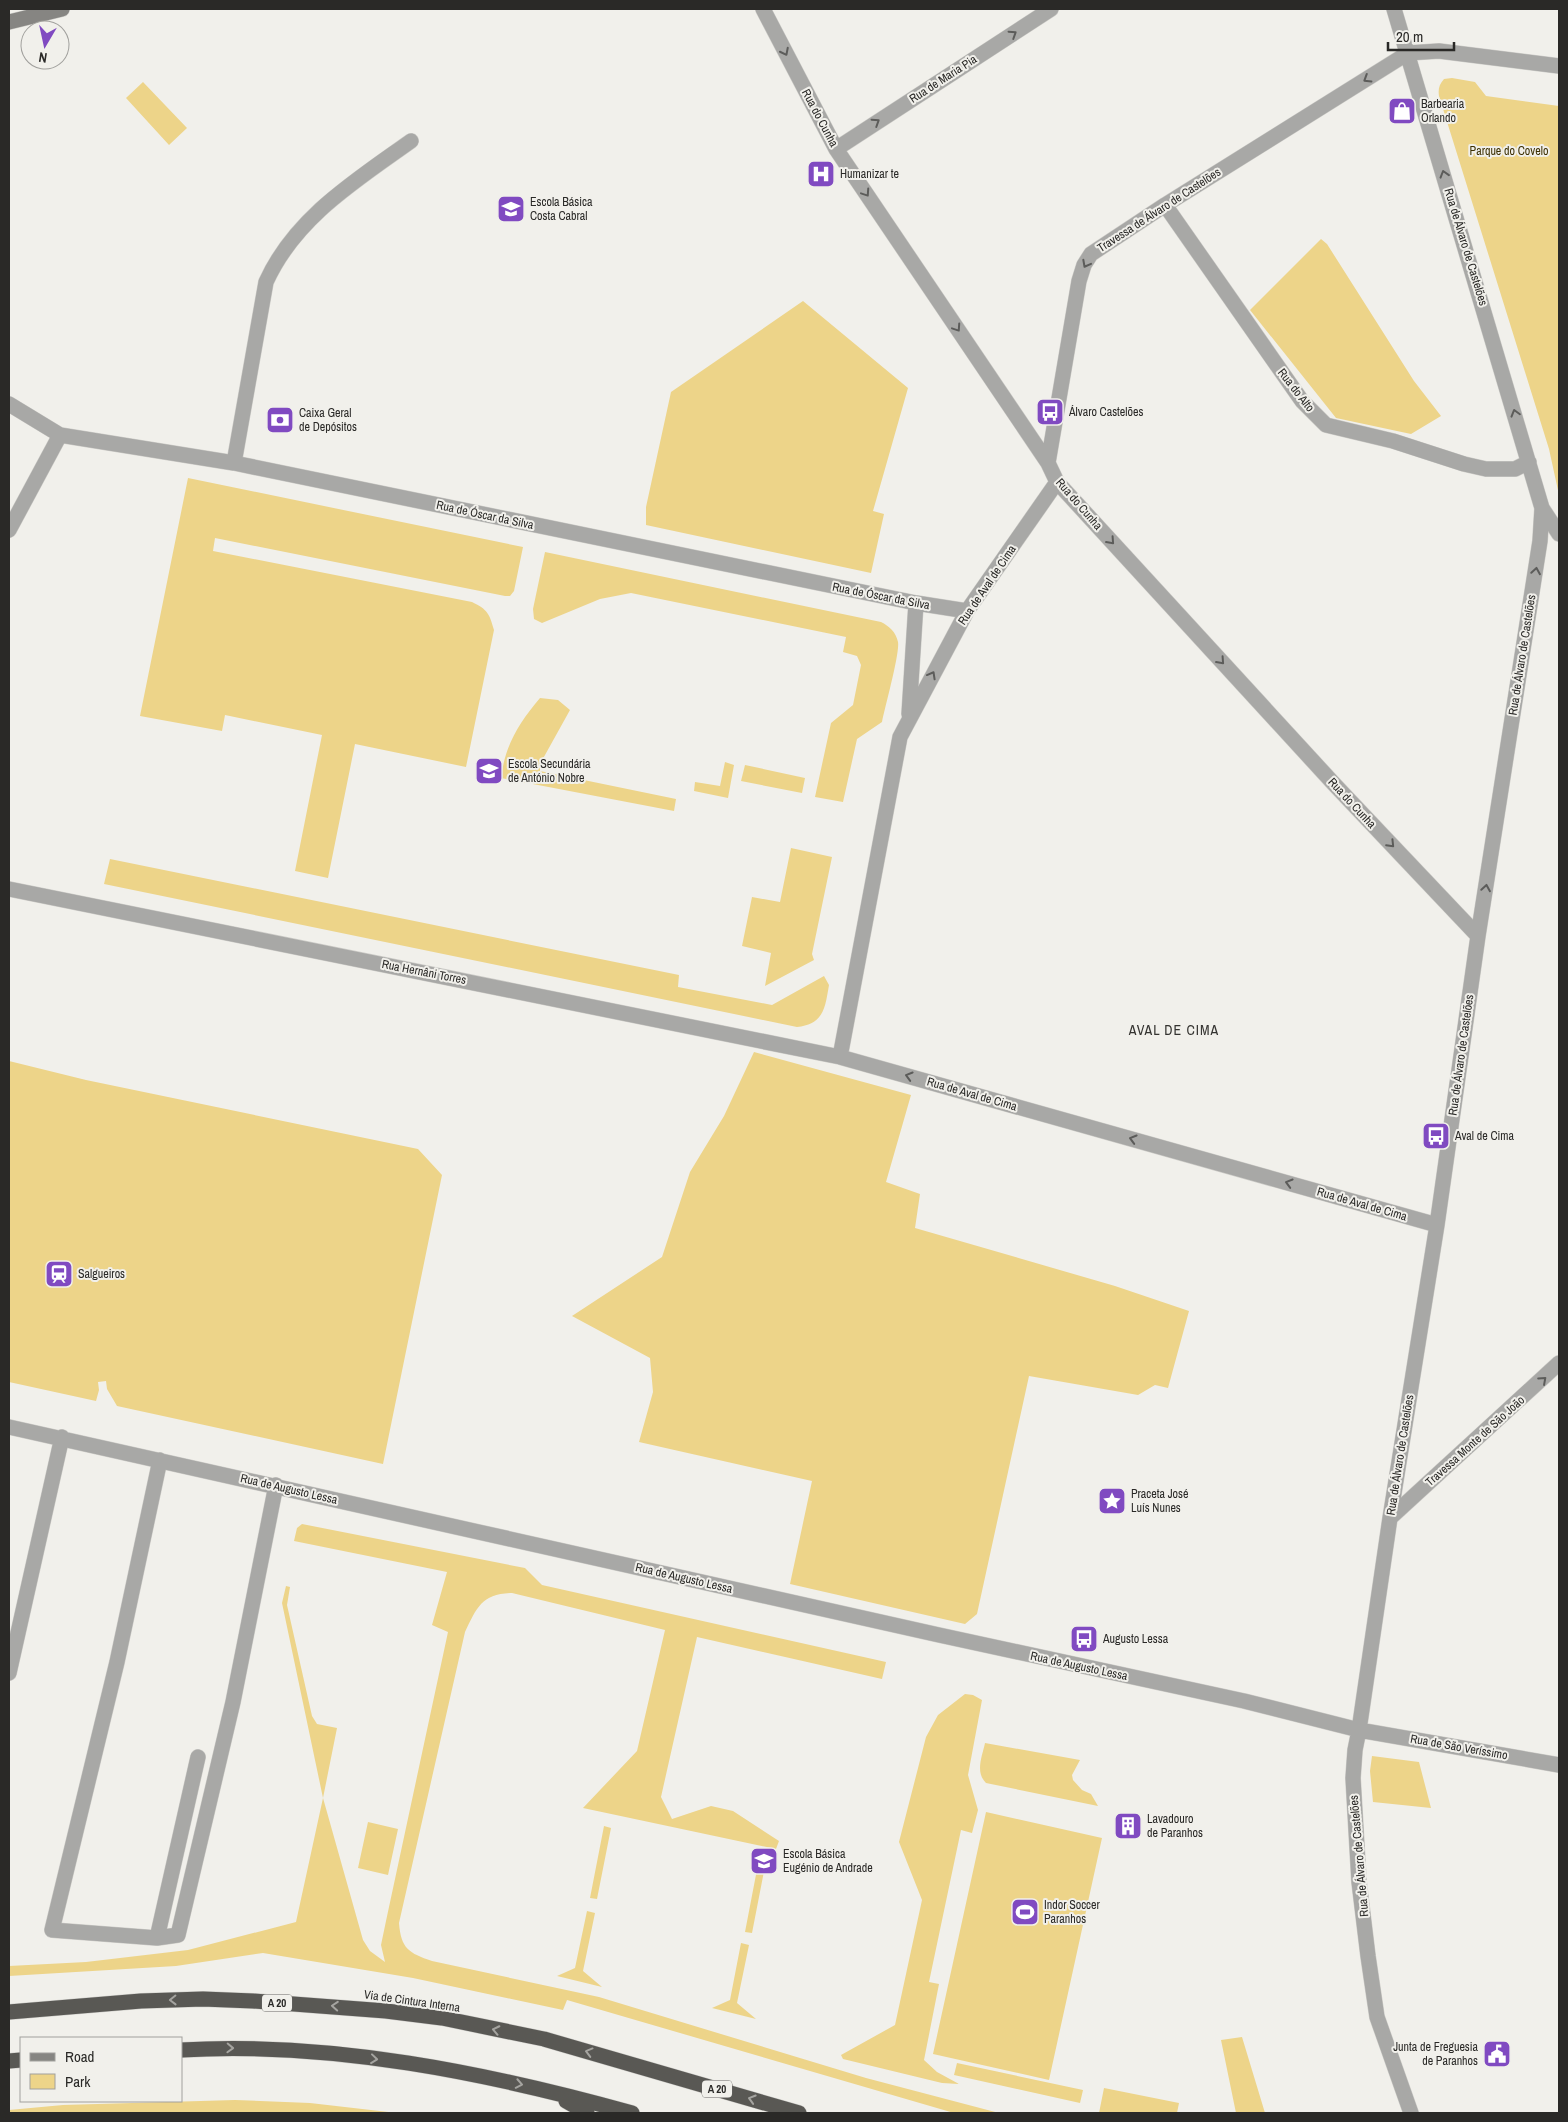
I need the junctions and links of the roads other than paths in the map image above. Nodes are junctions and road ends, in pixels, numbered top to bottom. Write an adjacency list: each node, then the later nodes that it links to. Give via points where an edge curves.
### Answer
1 (62, 9): 5 (main road)
2 (763, 9): 9 (street, Rua do Cunha, one-way to 9)
3 (1051, 9): 9 (street, Rua de Maria Pia, one-way to 3)
4 (1394, 9): 6 (street, Rua de Álvaro de Castelões)
5 (9, 22)
6 (1408, 53): 7 (street, via 1438,51); 10 (street, Travessa de Álvaro de Castelões, one-way to 10); 13 (street, Rua de Álvaro de Castelões, one-way to 6)
7 (1559, 66)
8 (411, 141): 14 (street, via 339,193 294,236 276,260 266,282)
9 (836, 149): 15 (street, Rua do Cunha, one-way to 15)
10 (1165, 205): 13 (street, Rua do Alto, via 1302,401 1326,425 1486,469 1515,469); 15 (street, Travessa de Álvaro de Castelões, one-way to 15, via 1104,244 1084,265)
11 (9, 404): 12 (street, Rua de Óscar da Silva)
12 (60, 435): 14 (street, Rua de Óscar da Silva); 18 (street)
13 (1529, 462): 17 (street, Rua de Álvaro de Castelões)
14 (234, 463): 20 (street, Rua de Óscar da Silva)
15 (1048, 463): 16 (street, Rua do Cunha)
16 (1058, 482): 21 (street, Rua de Aval de Cima); 24 (street, Rua do Cunha, one-way to 24)
17 (1542, 508): 19 (street); 24 (street, Rua de Álvaro de Castelões, one-way to 17, via 1540,541)
18 (9, 530)
19 (1559, 534)
20 (916, 603): 21 (street, Rua de Óscar da Silva); 22 (street, Rua de Aval de Cima)
21 (967, 611): 22 (street, Rua de Aval de Cima, one-way to 21)
22 (909, 718): 25 (street, Rua de Aval de Cima, via 900,737)
23 (9, 888): 25 (street, Rua Hernâni Torres)
24 (1478, 936): 26 (street, Rua de Álvaro de Castelões)
25 (840, 1057): 26 (street, Rua de Aval de Cima, one-way to 25)
26 (1437, 1225): 32 (street, Rua de Álvaro de Castelões)
27 (1559, 1363): 32 (street, Travessa Monte de São João, one-way to 27)
28 (9, 1426): 29 (street, Rua de Augusto Lessa)
29 (62, 1437): 30 (street, Rua de Augusto Lessa); 33 (street)
30 (160, 1460): 31 (street, Rua de Augusto Lessa); 37 (street, via 108,1720 52,1930)
31 (276, 1485): 34 (street, Rua de Augusto Lessa, via 939,1636 1244,1701); 37 (street, via 232,1702 178,1935)
32 (1390, 1518): 34 (street, Rua de Álvaro de Castelões)
33 (9, 1673)
34 (1359, 1730): 36 (street, Rua de São Veríssimo); 44 (street, Rua de Álvaro de Castelões, via 1352,1778 1368,1956 1377,2017)
35 (198, 1757): 37 (street)
36 (1559, 1765)
37 (158, 1938)
38 (9, 2012): 43 (highway, Via de Cintura Interna / A 20, one-way to 38, via 544,2040 442,2018 386,2011 202,1999)
39 (182, 2050): 40 (highway, one-way to 40, via 291,2051 395,2061)
40 (546, 2090): 41 (highway); 42 (highway)
41 (587, 2113)
42 (632, 2113)
43 (799, 2113)
44 (1411, 2113)

